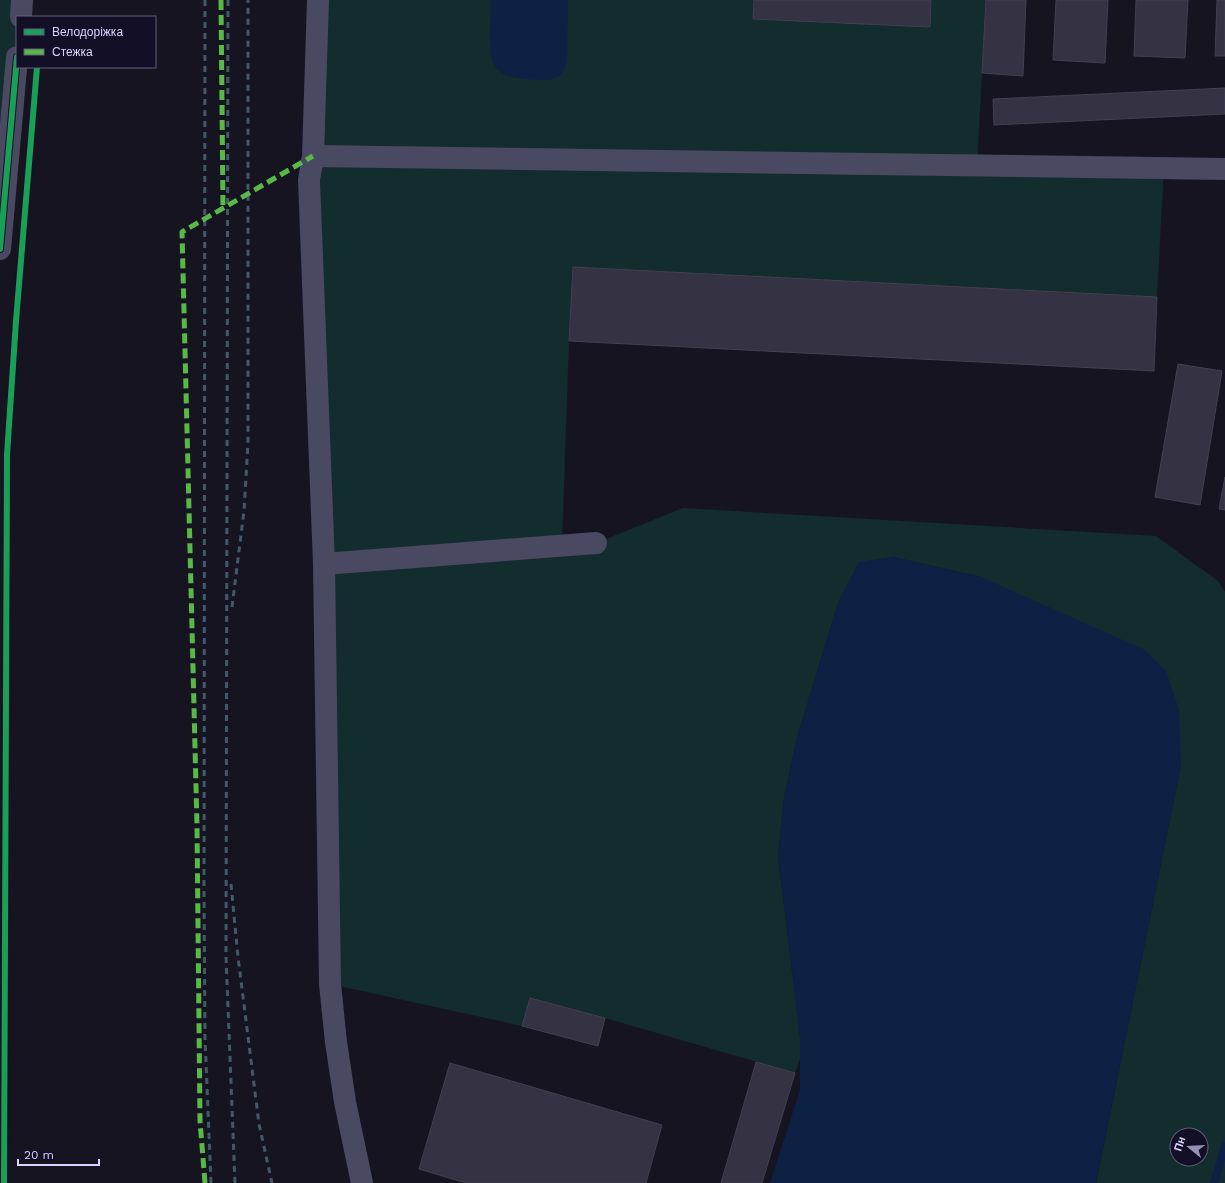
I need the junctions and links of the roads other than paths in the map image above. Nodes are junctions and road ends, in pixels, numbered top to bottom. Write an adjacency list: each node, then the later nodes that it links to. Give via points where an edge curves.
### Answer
1 (22, 0): 3 (street)
2 (318, 0): 5 (street)
3 (20, 16)
4 (16, 68): 7 (street)
5 (313, 156): 6 (street); 9 (street, via 310,180)
6 (1225, 169)
7 (0, 248)
8 (596, 542): 9 (street)
9 (324, 564): 10 (street, via 330,984 345,1102)
10 (362, 1183)

